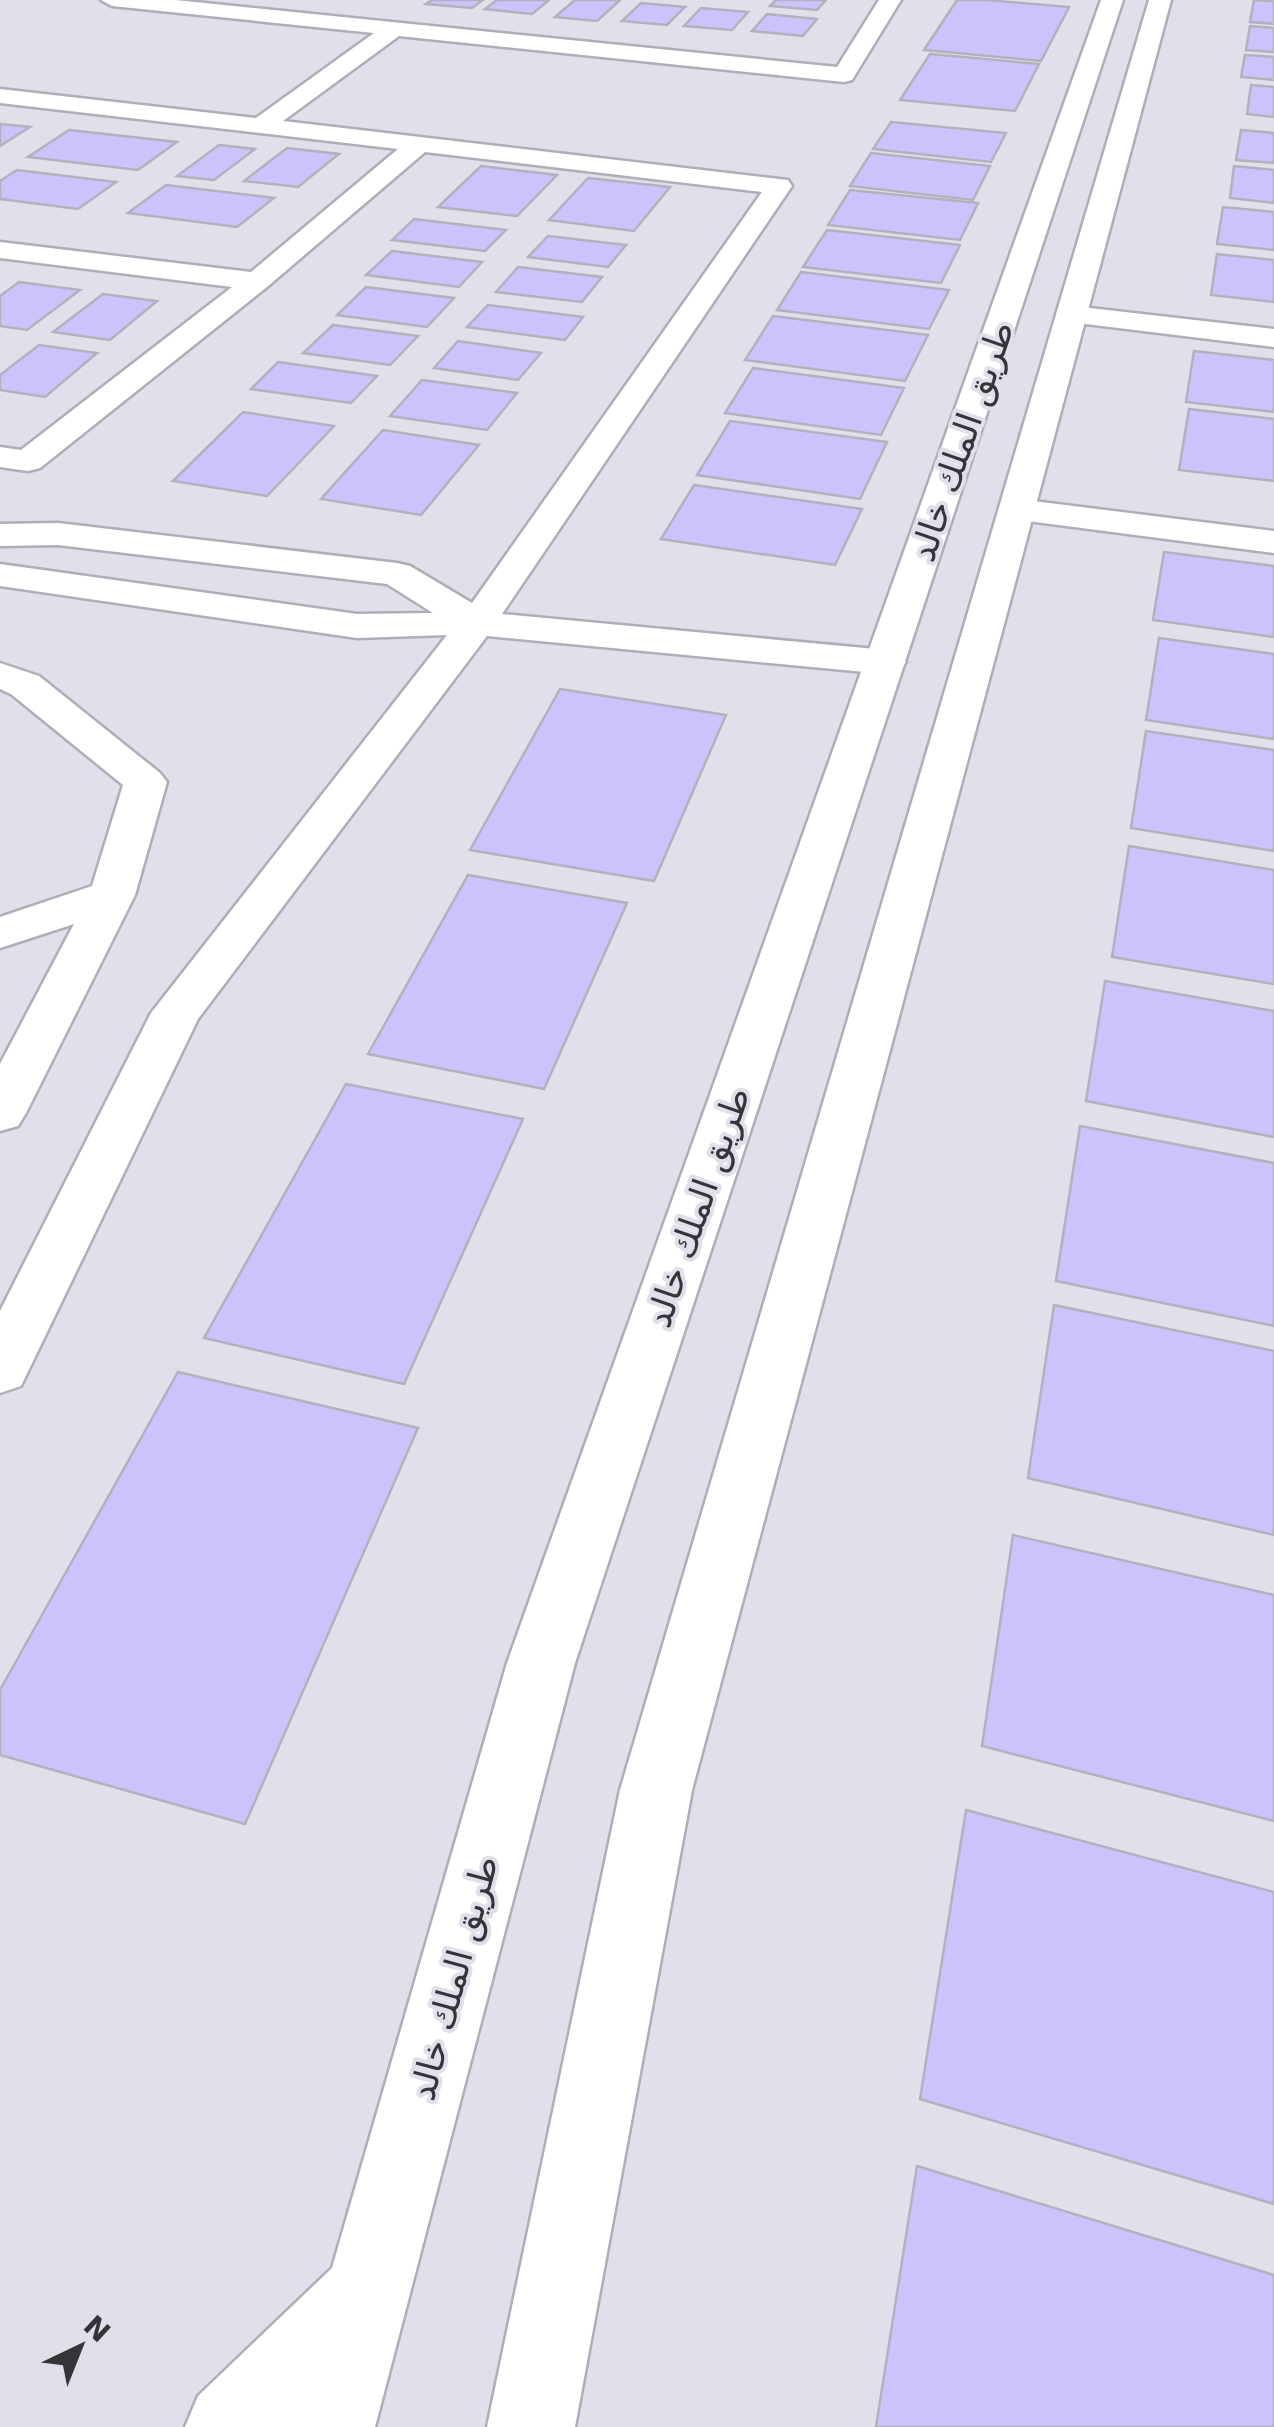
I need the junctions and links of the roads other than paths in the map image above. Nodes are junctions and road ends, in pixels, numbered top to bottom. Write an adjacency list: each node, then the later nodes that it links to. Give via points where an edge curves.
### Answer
1 (112, 0): 5 (street)
2 (890, 0): 6 (street, via 844,74)
3 (1112, 0): 21 (street, طريق الملك خالد)
4 (1160, 0): 12 (street, طريق الملك خالد)
5 (180, 3): 6 (street)
6 (396, 28): 8 (street)
7 (0, 96): 8 (street)
8 (262, 125): 9 (street)
9 (418, 144): 11 (street); 20 (street, via 779,186)
10 (0, 250): 11 (street)
11 (257, 281): 14 (street)
12 (1072, 315): 13 (street); 15 (street, طريق الملك خالد)
13 (1274, 338)
14 (9, 466): 16 (street, via 40,498)
15 (1017, 510): 18 (street); 30 (street, طريق الملك خالد, via 656,1790)
16 (58, 534): 17 (street); 20 (street, via 397,574)
17 (0, 535)
18 (1274, 542)
19 (0, 575): 20 (street, via 357,626)
20 (477, 622): 21 (street); 26 (street, via 176,1013)
21 (886, 662): 27 (street, طريق الملك خالد, via 541,1663)
22 (0, 675): 23 (street, via 25,685 146,782)
23 (112, 895): 24 (street); 25 (street)
24 (0, 933)
25 (0, 1114)
26 (0, 1369)
27 (367, 2294): 28 (street); 29 (street, طريق الملك خالد)
28 (229, 2427)
29 (331, 2427)
30 (532, 2427)

